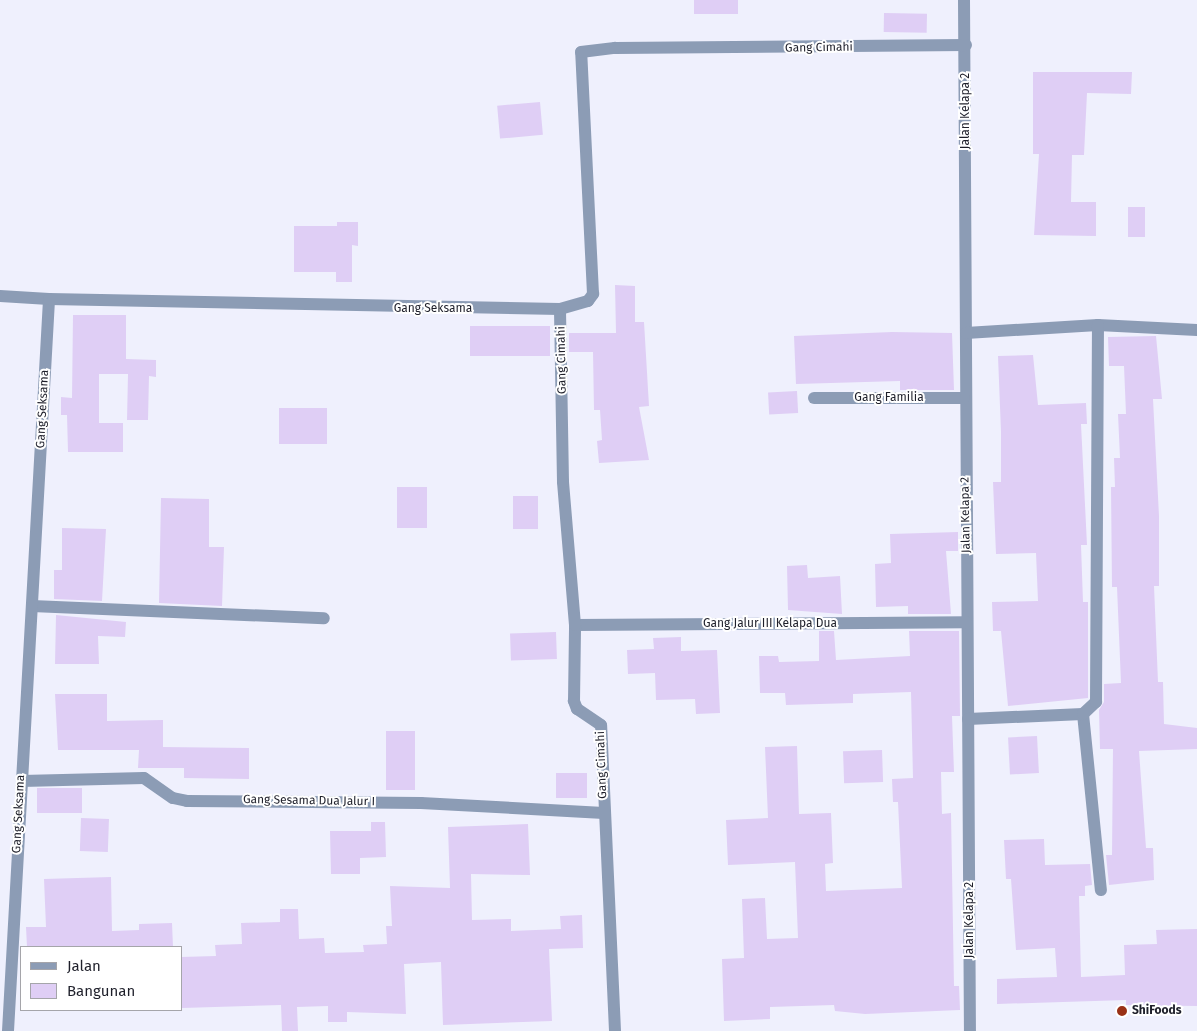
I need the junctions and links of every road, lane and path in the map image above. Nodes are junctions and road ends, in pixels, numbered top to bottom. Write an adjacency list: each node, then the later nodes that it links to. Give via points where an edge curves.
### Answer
1 (964, 0): 2 (street, Jalan Kelapa 2)
2 (966, 46): 5 (street, Gang Cimahi, via 615,48 581,52 594,294 588,302); 8 (street, Jalan Kelapa 2)
3 (0, 296): 4 (street)
4 (49, 298): 5 (street, Gang Seksama); 11 (street, Gang Seksama)
5 (560, 310): 14 (street, Gang Cimahi, via 563,482)
6 (1098, 326): 7 (street); 8 (street); 15 (street, via 1098,695 1094,708)
7 (1197, 330)
8 (966, 333): 10 (street, Jalan Kelapa 2)
9 (814, 398): 10 (street, Gang Familia)
10 (964, 398): 13 (street, Jalan Kelapa 2)
11 (32, 606): 12 (street); 17 (street, Gang Seksama)
12 (324, 618)
13 (966, 622): 14 (street, Gang Jalur III Kelapa Dua); 16 (street, Jalan Kelapa 2)
14 (574, 626): 18 (street, Gang Cimahi, via 574,701 577,709 601,725)
15 (1083, 714): 16 (street); 19 (street)
16 (968, 719): 22 (street, Jalan Kelapa 2)
17 (22, 781): 18 (street, Gang Sesama Dua Jalur I, via 144,778 173,798 187,801 421,803); 20 (street, Gang Seksama)
18 (604, 813): 21 (street, Gang Cimahi)
19 (1100, 890)
20 (8, 1031)
21 (615, 1031)
22 (970, 1031)

